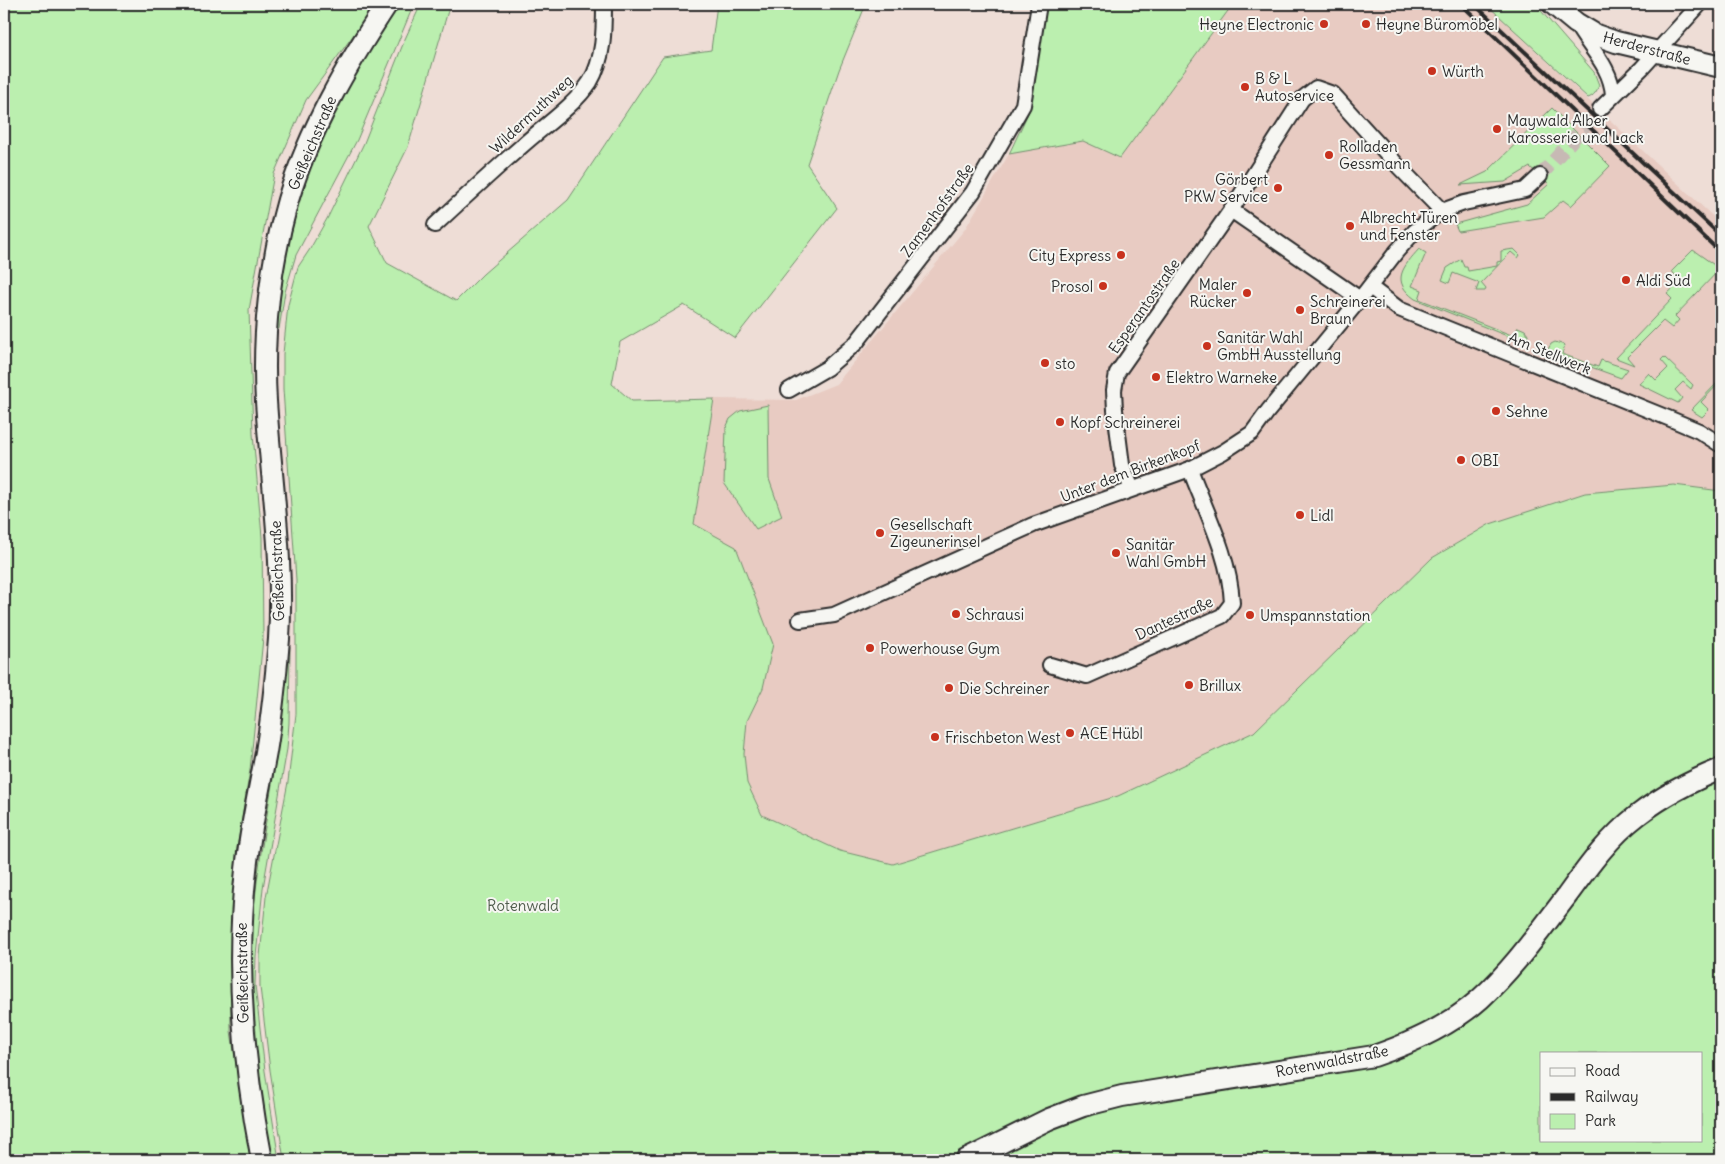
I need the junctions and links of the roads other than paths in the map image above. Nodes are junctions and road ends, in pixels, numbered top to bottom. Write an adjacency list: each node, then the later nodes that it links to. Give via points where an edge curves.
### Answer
1 (387, 4): 26 (main road, Geißeichstraße, via 319,120 288,201 270,289 266,398 278,558 279,638 241,918 243,1034)
2 (604, 4): 16 (street, Wildermuthweg, via 602,48 590,82 577,98)
3 (1039, 4): 19 (street, Zamenhofstraße, via 1023,105 973,192 856,343 827,368)
4 (1554, 4): 6 (main road, Herderstraße)
5 (1700, 4): 7 (street)
6 (1576, 23): 7 (main road, Herderstraße, via 1596,35); 11 (street, via 1584,40 1604,64)
7 (1657, 52): 8 (main road, Herderstraße); 11 (street)
8 (1692, 61): 9 (main road, Herderstraße); 10 (main road, via 1700,70)
9 (1721, 67)
10 (1721, 78)
11 (1614, 94): 12 (street)
12 (1600, 109)
13 (1540, 176): 15 (street, Unter dem Birkenkopf, via 1524,190)
14 (1231, 210): 15 (street, Esperantostraße, via 1302,99 1316,88 1333,94); 18 (street); 22 (street, Esperantostraße, via 1117,373 1114,390 1116,419 1122,465)
15 (1442, 211): 17 (street, Unter dem Birkenkopf, via 1414,231)
16 (435, 225)
17 (1370, 287): 18 (street, Unter dem Birkenkopf); 20 (street, Am Stellwerk, via 1399,309 1699,431)
18 (1360, 299): 21 (street, Unter dem Birkenkopf, via 1252,433)
19 (789, 390)
20 (1721, 445)
21 (1190, 469): 22 (street, Unter dem Birkenkopf); 24 (street, Dantestraße, via 1224,558 1232,603 1222,616 1087,676)
22 (1132, 489): 23 (street, Unter dem Birkenkopf, via 1032,525 834,615)
23 (800, 620)
24 (1050, 665)
25 (1721, 769): 27 (main road, Rotenwaldstraße, via 1678,788 1621,830 1501,978 1480,999 1436,1030 1374,1056 1122,1096 1083,1106 1048,1119)
26 (262, 1160)
27 (966, 1160)

